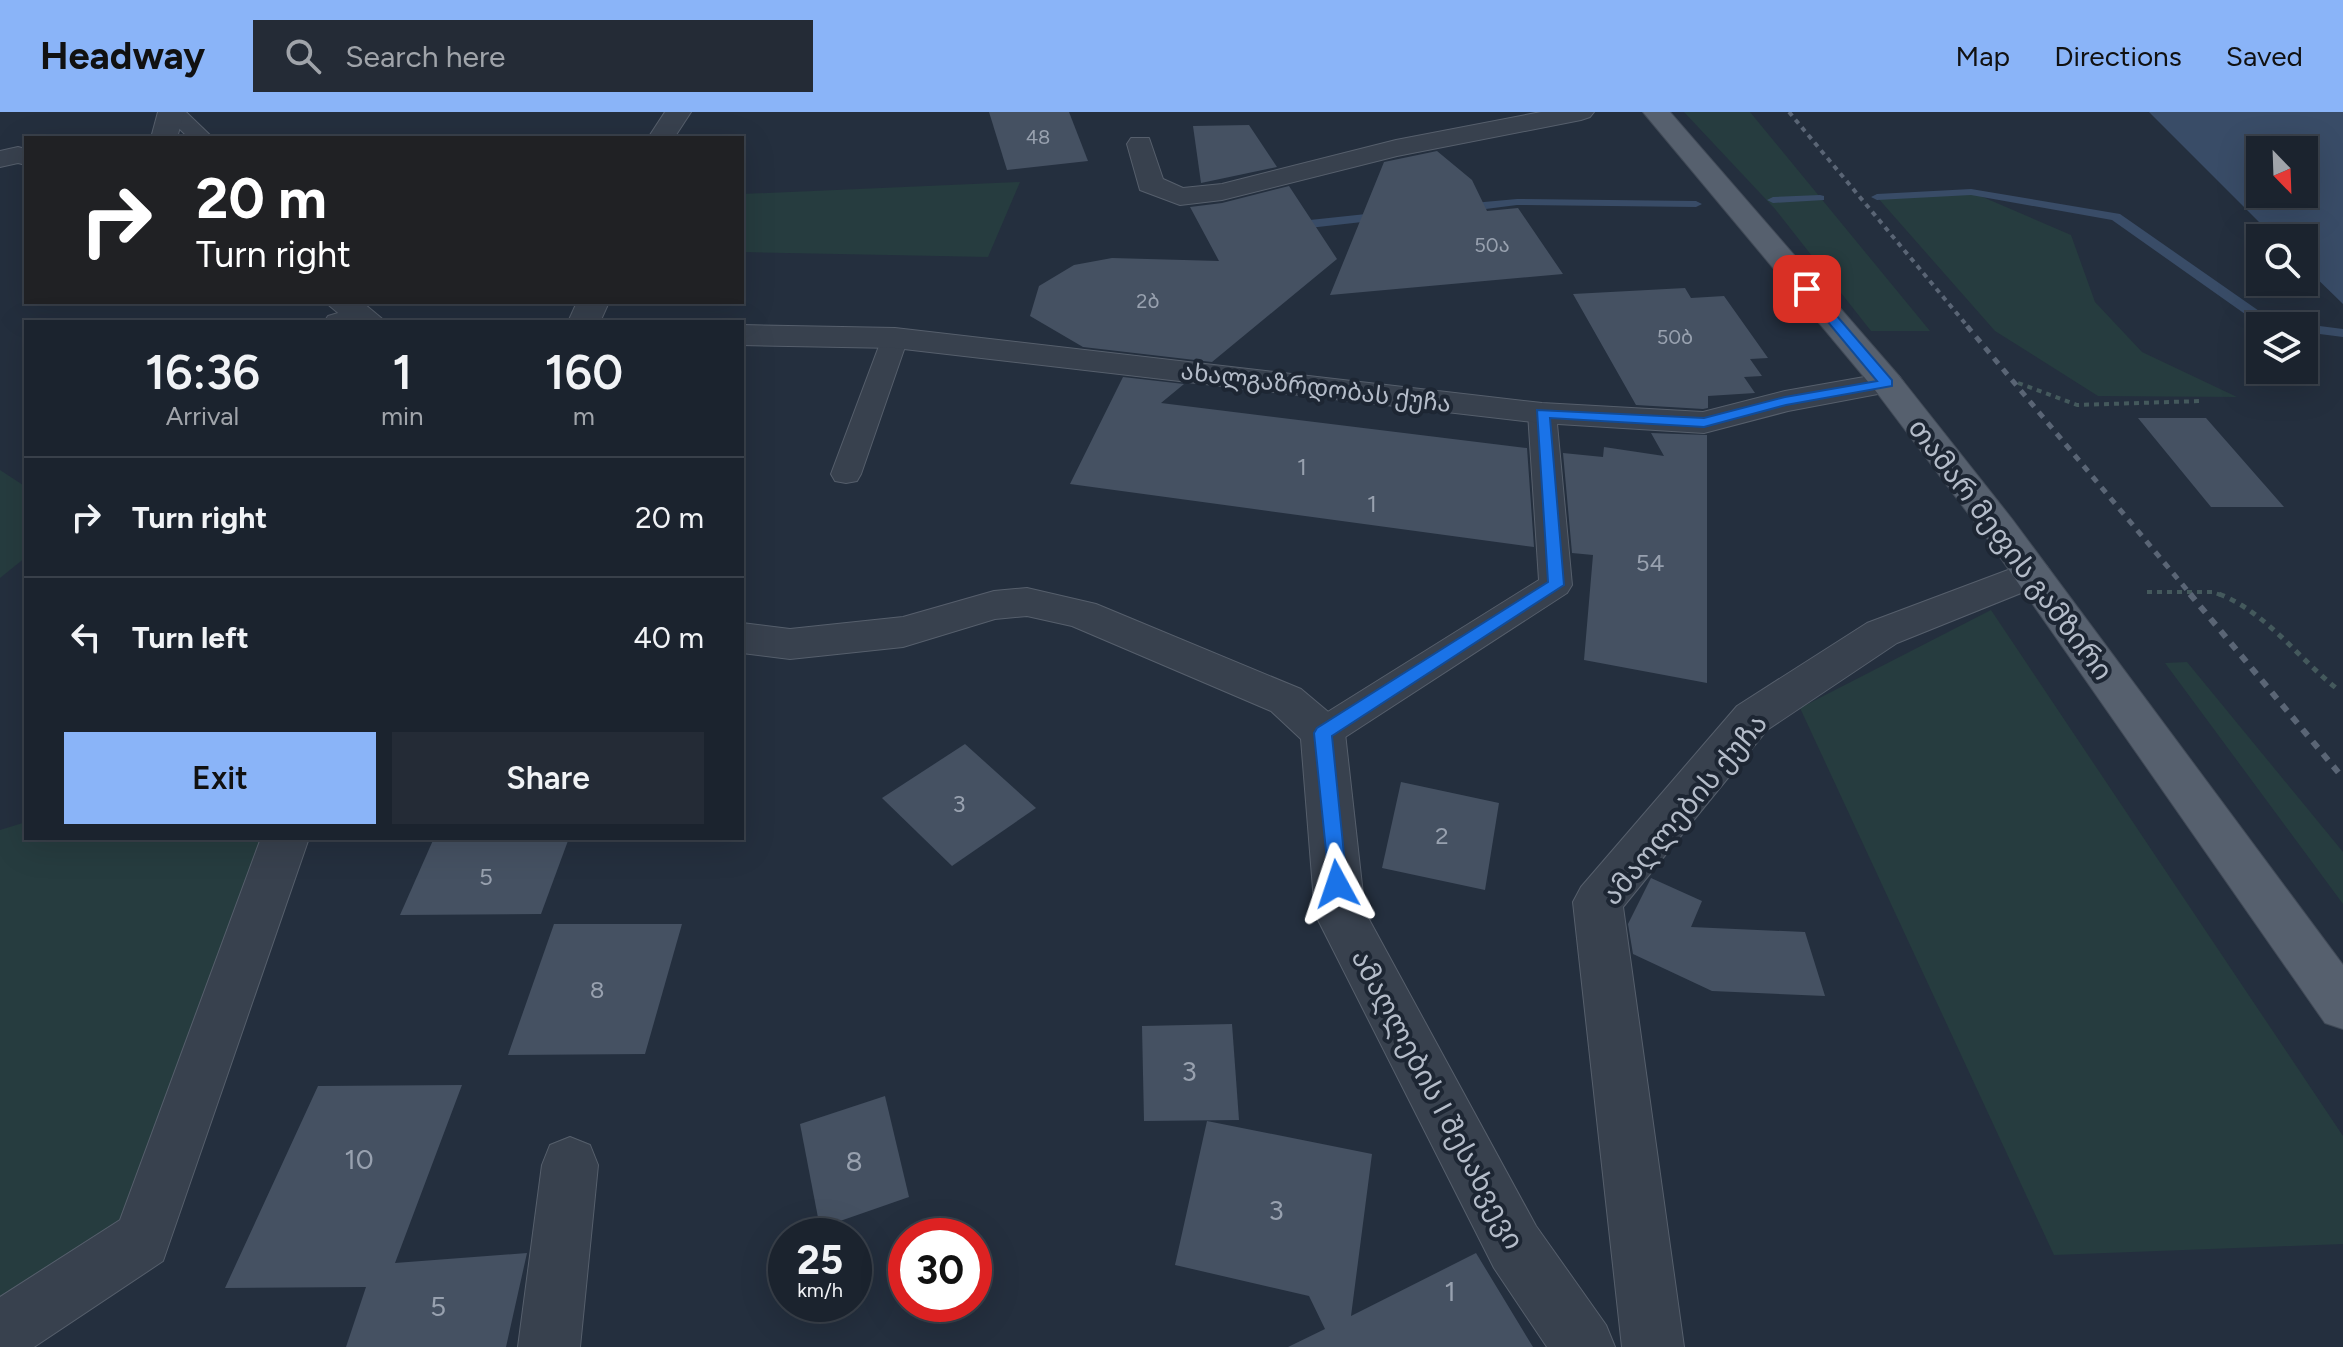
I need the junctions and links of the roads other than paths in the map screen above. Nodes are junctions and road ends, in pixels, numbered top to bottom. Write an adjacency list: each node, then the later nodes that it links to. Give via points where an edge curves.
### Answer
1 (172, 112): 5 (street); 6 (lane)
2 (678, 112): 7 (street)
3 (1581, 112): 8 (street, via 1180,197 1150,184)
4 (1656, 112): 11 (main road, თამარ მეფის გამზირი)
5 (165, 136)
6 (200, 136)
7 (662, 136)
8 (1140, 144)
9 (744, 335): 10 (street, ახალგაზრდობას ქუჩა)
10 (895, 338): 12 (street, ახალგაზრდობას ქუჩა); 13 (lane)
11 (1887, 383): 12 (street, ახალგაზრდობას ქუჩა, via 1785,401 1704,423); 14 (main road, თამარ მეფის გამზირი)
12 (1542, 413): 16 (lane, via 1556,585)
13 (846, 474)
14 (2032, 574): 18 (main road, თამარ მეფის გამზირი); 23 (street, ამაღლების ქუჩა, via 1882,633 1752,718 1598,902)
15 (744, 638): 16 (street, via 790,644 903,632 994,605 1027,602 1082,614 1286,700)
16 (1323, 733): 22 (street, ამაღლების I შესახვევი, via 1340,914 1515,1247)
17 (284, 840): 20 (street, via 142,1240)
18 (2343, 1006)
19 (570, 1165): 21 (street)
20 (0, 1333)
21 (549, 1347)
22 (1584, 1347)
23 (1653, 1347)

